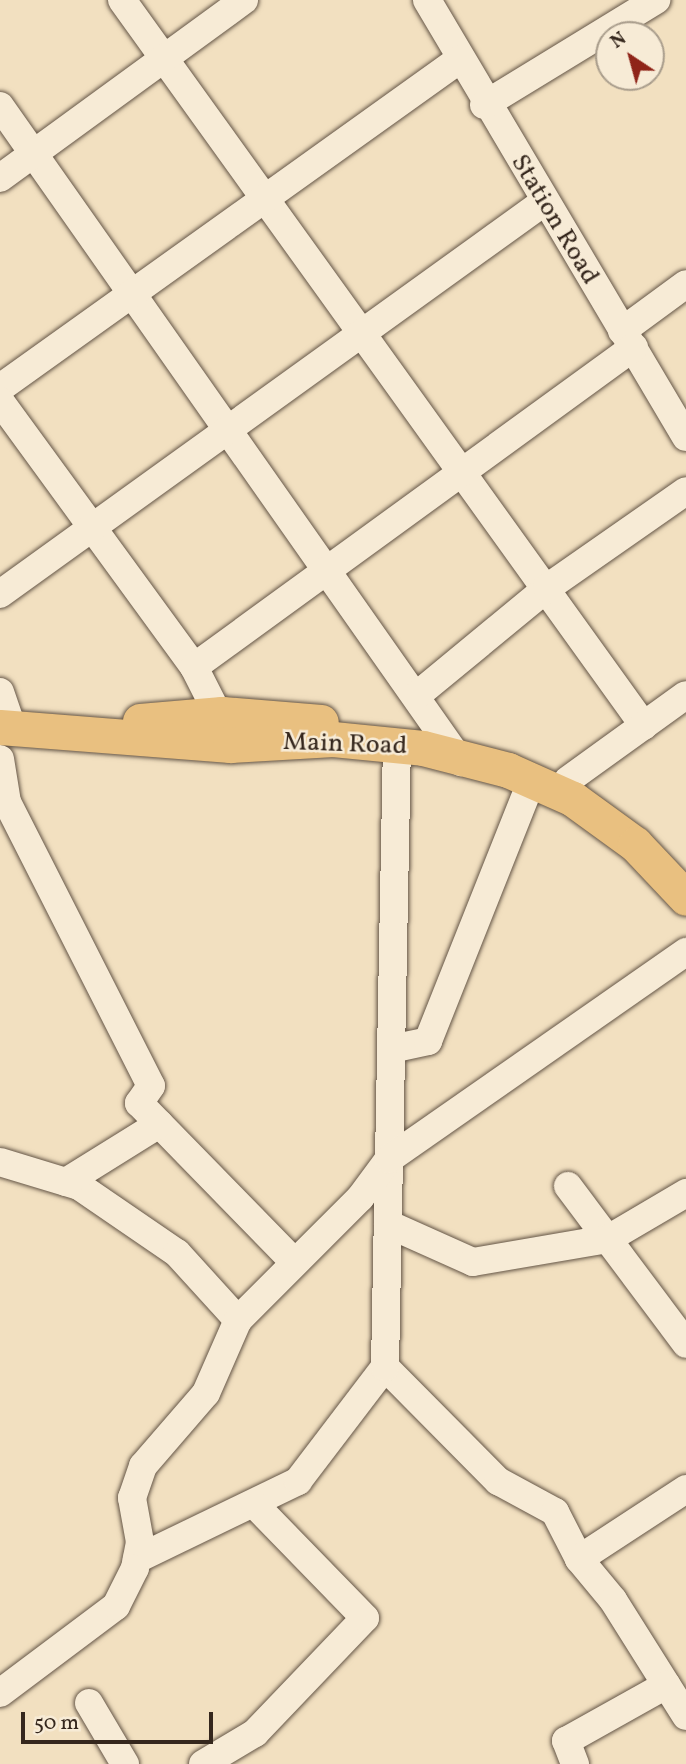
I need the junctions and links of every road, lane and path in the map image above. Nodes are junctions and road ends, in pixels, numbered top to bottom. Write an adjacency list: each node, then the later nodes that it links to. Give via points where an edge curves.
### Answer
1 (122, 0): 5 (street)
2 (244, 0): 5 (street)
3 (427, 0): 6 (street, Station Road)
4 (656, 0): 7 (street)
5 (161, 56): 9 (street); 11 (street)
6 (460, 59): 7 (street, Station Road); 11 (street)
7 (484, 105): 12 (street, Station Road)
8 (0, 106): 9 (street)
9 (33, 157): 10 (street); 14 (street)
10 (0, 178)
11 (262, 202): 14 (street); 15 (street)
12 (544, 202): 15 (street); 16 (street, Station Road)
13 (686, 284): 16 (street)
14 (135, 296): 17 (street); 19 (street)
15 (358, 331): 19 (street); 21 (street)
16 (628, 339): 20 (street, Station Road); 21 (street)
17 (0, 388)
18 (0, 401): 23 (street)
19 (230, 427): 23 (street); 24 (street)
20 (686, 437)
21 (460, 468): 24 (street); 25 (street)
22 (686, 491): 25 (street)
23 (93, 525): 26 (street); 27 (street)
24 (329, 566): 27 (street); 29 (street)
25 (547, 588): 29 (street); 31 (street)
26 (0, 594)
27 (194, 667): 32 (street)
28 (686, 695): 31 (street)
29 (416, 696): 34 (street)
30 (4, 723): 32 (main road, Main Road); 41 (street, via 7,802 151,1086 139,1102)
31 (644, 726): 36 (street)
32 (226, 729): 33 (main road, Main Road); 34 (main road, via 402,729)
33 (397, 744): 34 (main road, Main Road); 40 (street)
34 (456, 752): 35 (main road, Main Road); 36 (main road, via 498,750)
35 (532, 780): 38 (main road, Main Road, via 608,822); 40 (street, via 428,1041)
36 (568, 780): 37 (main road, via 628,819)
37 (686, 874)
38 (686, 898)
39 (686, 952): 42 (street)
40 (391, 1049): 42 (street)
41 (159, 1124): 44 (street); 49 (street)
42 (389, 1159): 47 (street); 49 (street)
43 (0, 1162): 44 (street)
44 (66, 1182): 50 (street, via 177,1253)
45 (568, 1186): 48 (street)
46 (686, 1193): 48 (street)
47 (388, 1224): 48 (street, via 473,1262); 52 (street)
48 (607, 1239): 51 (street)
49 (295, 1263): 50 (street)
50 (238, 1320): 55 (street, via 206,1393 143,1466 132,1498)
51 (686, 1344)
52 (385, 1367): 54 (street, via 298,1481); 56 (street, via 498,1481 555,1512)
53 (686, 1489): 56 (street)
54 (256, 1505): 55 (street, via 217,1516); 62 (street, via 365,1618 255,1733)
55 (137, 1559): 58 (street, via 116,1606)
56 (579, 1559): 57 (street)
57 (667, 1685): 60 (street); 63 (street, via 566,1741)
58 (0, 1693)
59 (89, 1703): 61 (street)
60 (686, 1716)
61 (125, 1764)
62 (203, 1764)
63 (575, 1764)

